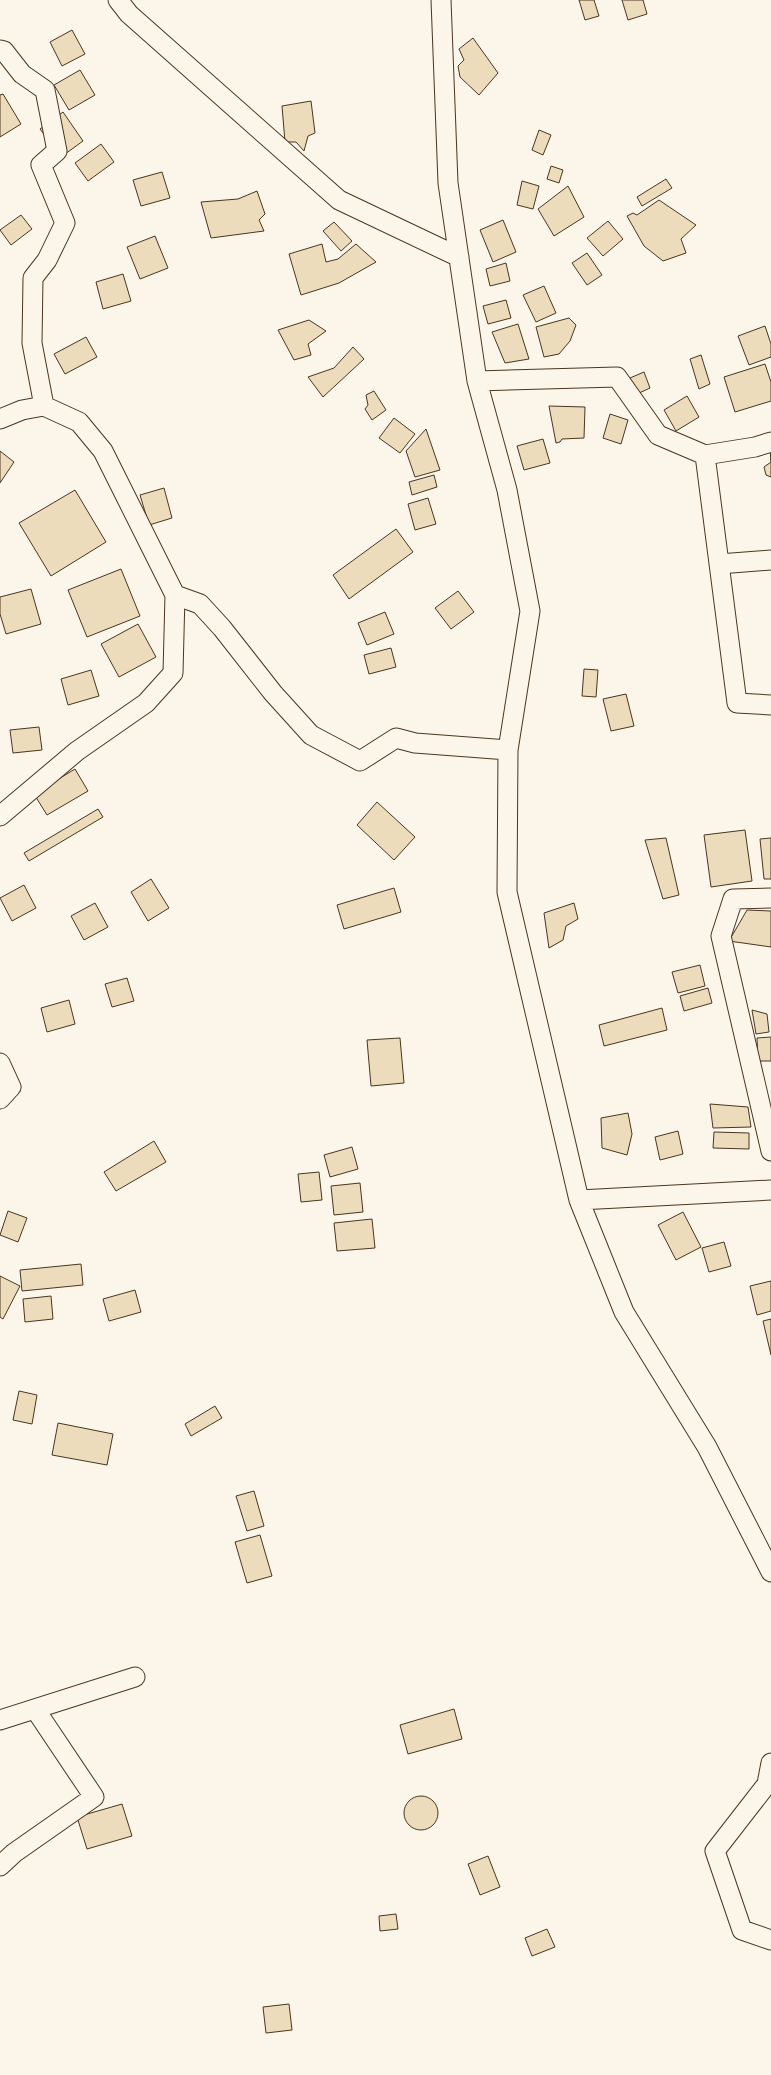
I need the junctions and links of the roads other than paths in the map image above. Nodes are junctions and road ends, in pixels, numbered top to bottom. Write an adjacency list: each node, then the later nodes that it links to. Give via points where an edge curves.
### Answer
1 (118, 0): 4 (street, via 129,14 338,200)
2 (441, 0): 4 (street, via 448,183)
3 (0, 50): 6 (street, via 22,74 45,90 57,151 41,165 65,223 47,260 33,278 32,342)
4 (459, 256): 5 (street)
5 (478, 381): 9 (street, via 617,377 658,435); 14 (street, via 507,490 530,611)
6 (44, 406): 7 (street); 12 (street, via 78,422 104,451)
7 (0, 419)
8 (771, 442): 9 (street)
9 (705, 455): 11 (street)
10 (771, 560): 11 (street)
11 (719, 564): 13 (street, via 737,703)
12 (175, 594): 14 (street, via 200,604 311,735 360,761 396,738 415,743); 15 (street, via 173,672 146,703 77,751)
13 (771, 705)
14 (508, 750): 21 (street, via 507,892)
15 (0, 816)
16 (771, 898): 19 (street, via 733,899 721,936)
17 (0, 1063): 18 (street, via 11,1087)
18 (0, 1099)
19 (771, 1151)
20 (771, 1190): 21 (street)
21 (579, 1200): 22 (street, via 624,1312 708,1447)
22 (771, 1572)
23 (135, 1677): 24 (street)
24 (35, 1709): 25 (street); 27 (street, via 94,1797)
25 (0, 1720)
26 (771, 1762): 28 (street, via 767,1784 714,1851 742,1930)
27 (0, 1866)
28 (771, 1940)

